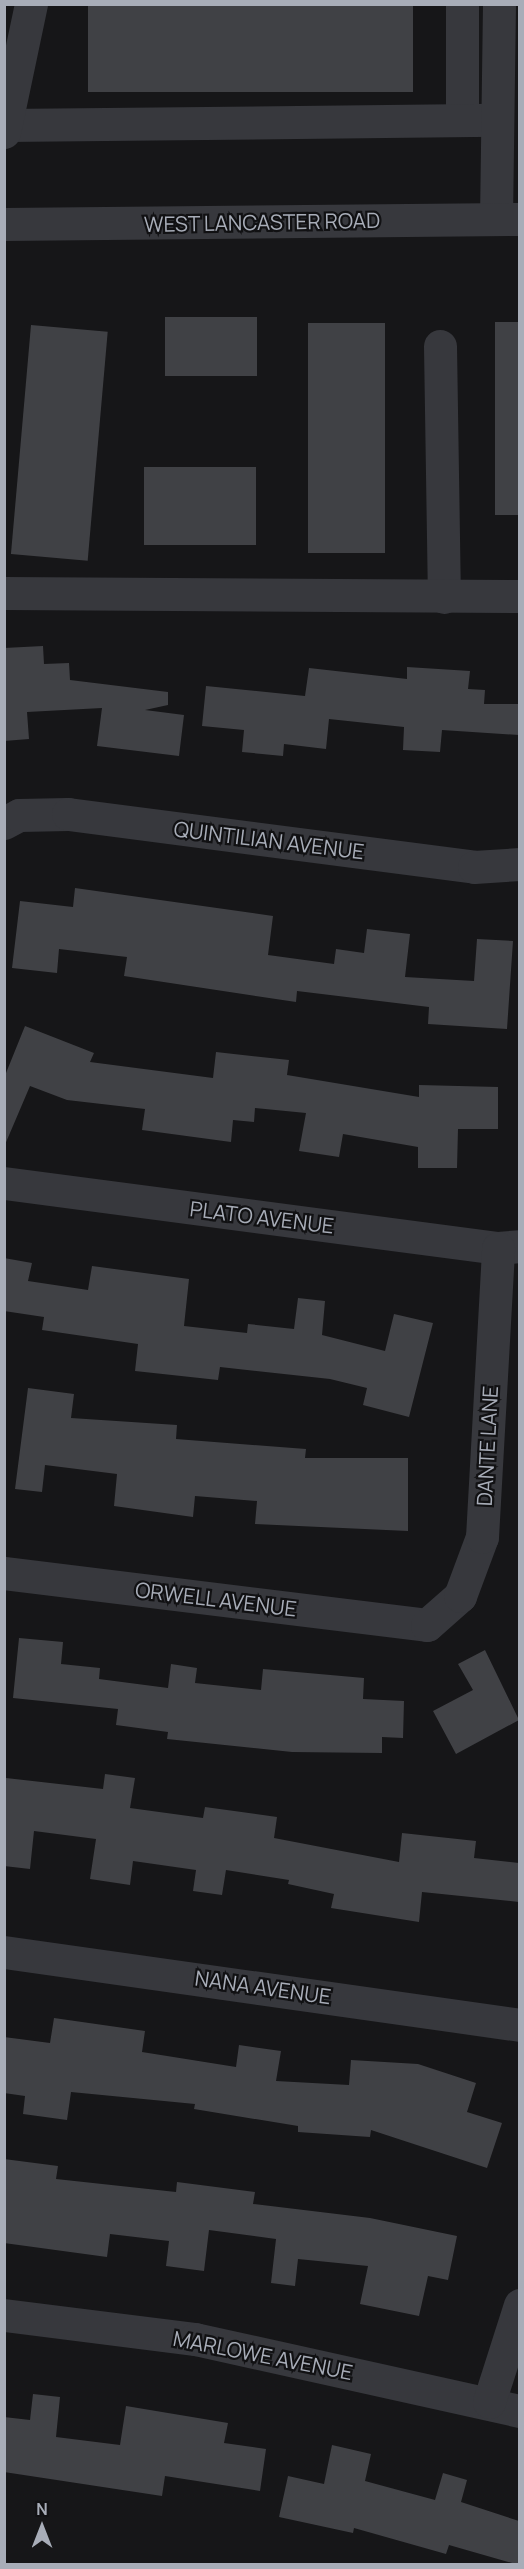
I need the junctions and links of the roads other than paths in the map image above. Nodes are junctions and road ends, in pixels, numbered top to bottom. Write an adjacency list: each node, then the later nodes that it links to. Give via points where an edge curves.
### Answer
1 (31, 4): 6 (street)
2 (462, 4): 4 (street)
3 (499, 4): 5 (street)
4 (462, 120): 5 (street); 6 (street)
5 (496, 120): 7 (street)
6 (5, 128)
7 (508, 219): 8 (street, WEST LANCASTER ROAD)
8 (4, 224)
9 (440, 346): 12 (street)
10 (4, 593): 12 (street)
11 (519, 596): 12 (street)
12 (444, 597)
13 (12, 819): 14 (street, QUINTILIAN AVENUE, via 68,814 474,867)
14 (519, 864)
15 (4, 1182): 16 (street, PLATO AVENUE)
16 (509, 1247): 18 (street, DANTE LANE, via 482,1537 460,1596)
17 (4, 1573): 18 (street, ORWELL AVENUE)
18 (427, 1625)
19 (4, 1952): 20 (street, NANA AVENUE)
20 (519, 2025)
21 (519, 2305): 23 (street)
22 (4, 2315): 23 (street, MARLOWE AVENUE, via 195,2339)
23 (504, 2406)

